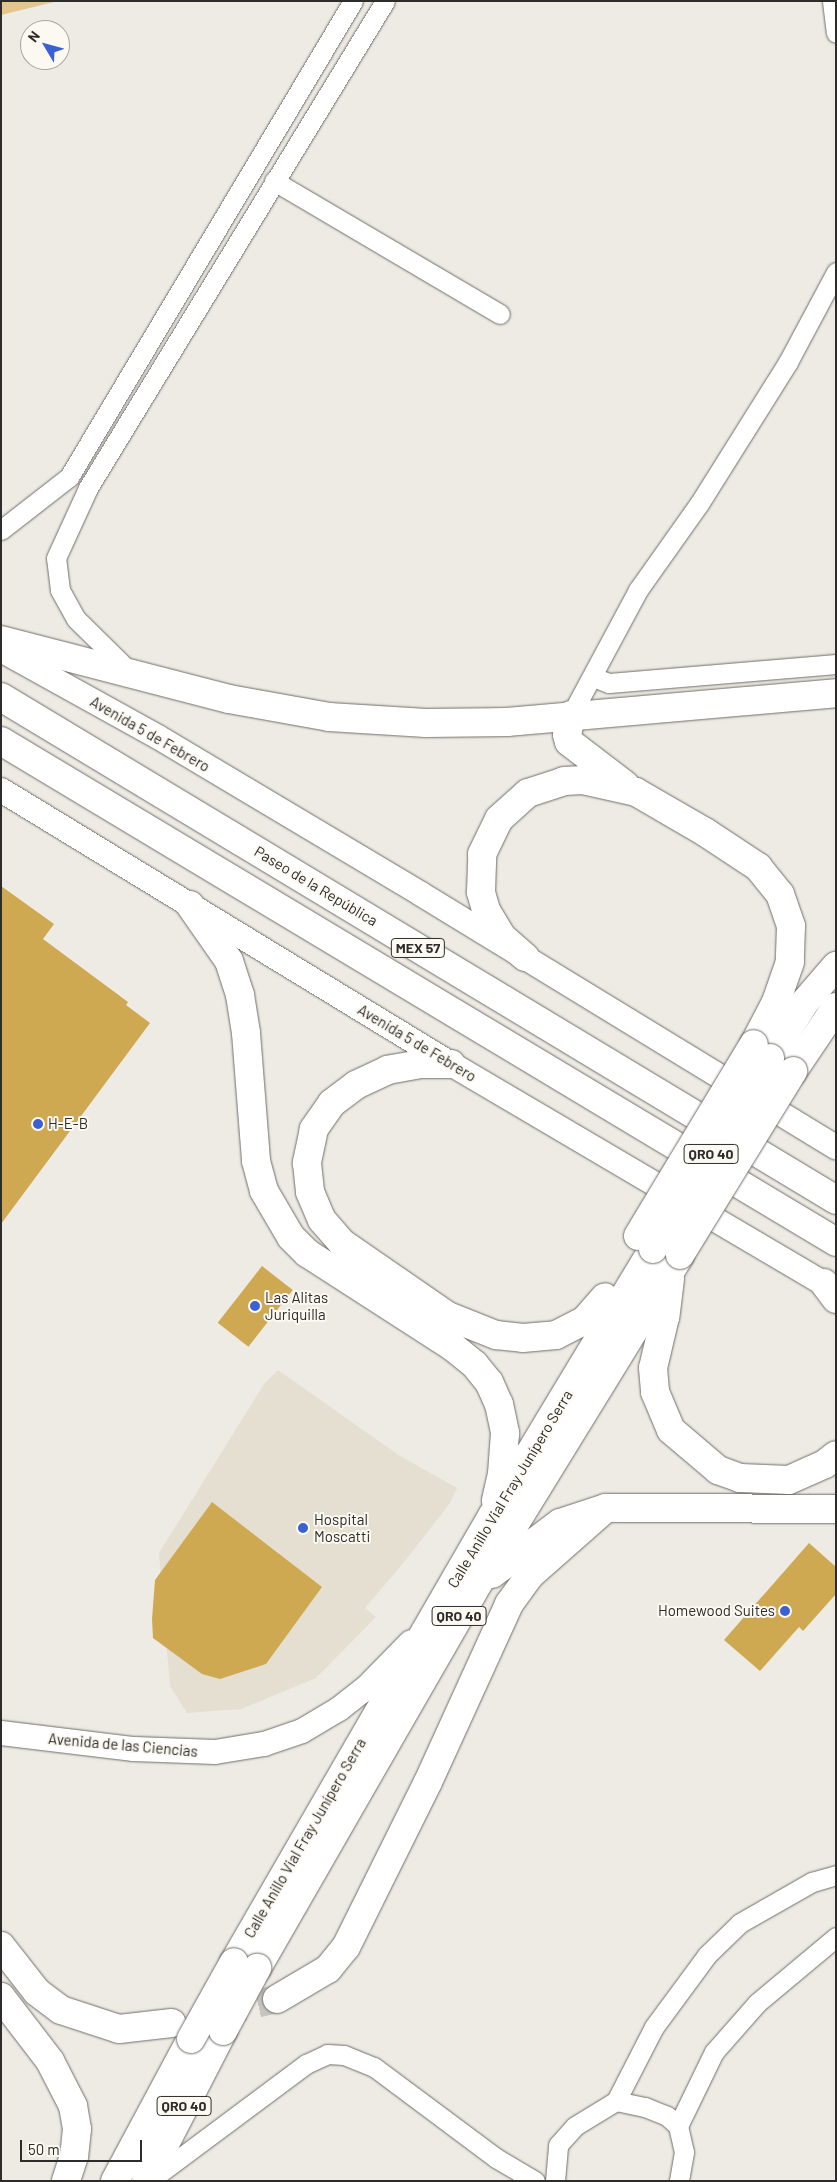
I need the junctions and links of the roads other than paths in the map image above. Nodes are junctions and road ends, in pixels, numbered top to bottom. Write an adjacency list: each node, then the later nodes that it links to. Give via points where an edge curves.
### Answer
1 (352, 1): 6 (street)
2 (385, 1): 5 (street)
3 (832, 1): 4 (street)
4 (836, 33)
5 (274, 181): 7 (street); 9 (street)
6 (234, 199): 7 (street); 10 (street, via 69,477)
7 (256, 211): 14 (street, via 88,488 56,558 60,590 76,619)
8 (836, 273): 15 (street, via 788,362 699,504 638,590)
9 (500, 314)
10 (1, 530)
11 (1, 640): 14 (highway)
12 (1, 650): 23 (main road, Avenida 5 de Febrero, via 158,737)
13 (836, 664): 15 (street, via 609,683)
14 (129, 671): 18 (highway, via 229,699 329,717 489,722)
15 (593, 677): 18 (street)
16 (836, 693): 18 (highway)
17 (1, 697): 29 (highway, Paseo de la República / MEX 57)
18 (572, 715): 21 (highway, via 567,735 569,742)
19 (1, 741): 31 (highway, MEX 57)
20 (1, 790): 22 (main road, Avenida 5 de Febrero)
21 (636, 792): 23 (highway, via 583,780 564,781 528,793 499,819 482,854 481,892 486,910 502,937); 26 (highway, via 758,867 780,894 792,926 790,962 776,1002)
22 (190, 906): 27 (main road, Avenida 5 de Febrero); 39 (highway, via 229,961 240,995 256,1161 264,1191 290,1237 307,1253 453,1347 489,1382 499,1404 505,1432 502,1474)
23 (525, 957): 28 (main road, Avenida 5 de Febrero)
24 (836, 966): 26 (highway, Calle Anillo Vial Fray Junípero Serra / QRO 40, via 805,1002)
25 (835, 1008): 26 (highway, Calle Anillo Vial Fray Junípero Serra / QRO 40)
26 (772, 1058): 30 (highway, Calle Anillo Vial Fray Junípero Serra / QRO 40, bridge); 32 (highway, Calle Anillo Vial Fray Junípero Serra / QRO 40, bridge)
27 (451, 1064): 33 (main road, Avenida 5 de Febrero); 34 (highway, via 421,1064 388,1070 356,1085 332,1103 314,1129 307,1163 310,1192 322,1220 342,1243 448,1316 496,1334 523,1338 556,1335 585,1320)
28 (836, 1147)
29 (836, 1200)
30 (645, 1242): 34 (highway); 35 (highway, Calle Anillo Vial Fray Junípero Serra / QRO 40)
31 (836, 1242)
32 (675, 1263): 36 (highway, via 653,1368 655,1392 671,1430 718,1470 740,1478 789,1480 825,1464); 40 (highway, Calle Anillo Vial Fray Junípero Serra / QRO 40)
33 (832, 1291)
34 (605, 1297): 35 (highway)
35 (532, 1453): 39 (highway, Calle Anillo Vial Fray Junípero Serra / QRO 40)
36 (836, 1455)
37 (606, 1508): 38 (highway); 40 (highway, via 560,1523 512,1556); 48 (highway, via 530,1575 509,1604 428,1782 346,1947 328,1969)
38 (836, 1509)
39 (492, 1516): 41 (highway, Calle Anillo Vial Fray Junípero Serra / QRO 40)
40 (472, 1592): 46 (highway, Calle Anillo Vial Fray Junípero Serra / QRO 40)
41 (436, 1612): 42 (main road, Avenida de las Ciencias, via 396,1660 366,1688 302,1731 264,1744 215,1752 134,1749); 46 (highway, Calle Anillo Vial Fray Junípero Serra / QRO 40)
42 (1, 1733)
43 (836, 1875): 50 (street, via 812,1882 740,1923 707,1955 654,2027)
44 (836, 1937): 51 (street, via 757,2003 714,2052)
45 (1, 1946): 49 (highway, via 37,1992 61,2010 119,2029)
46 (246, 1965): 49 (highway, Calle Anillo Vial Fray Junípero Serra / QRO 40, bridge); 54 (highway, Calle Anillo Vial Fray Junípero Serra / QRO 40, bridge, via 223,2031)
47 (1, 1997): 52 (highway, via 50,2061 73,2106 77,2129 74,2156)
48 (277, 1999)
49 (181, 2031): 53 (highway, Calle Anillo Vial Fray Junípero Serra / QRO 40)
50 (616, 2101): 51 (street, via 668,2116); 57 (street, via 575,2126 558,2145)
51 (678, 2126): 58 (street, via 684,2152)
52 (66, 2181)
53 (115, 2181)
54 (146, 2181)
55 (150, 2181): 56 (street, via 306,2064 328,2054 344,2055 374,2067 496,2158)
56 (535, 2181)
57 (555, 2181)
58 (679, 2181)

